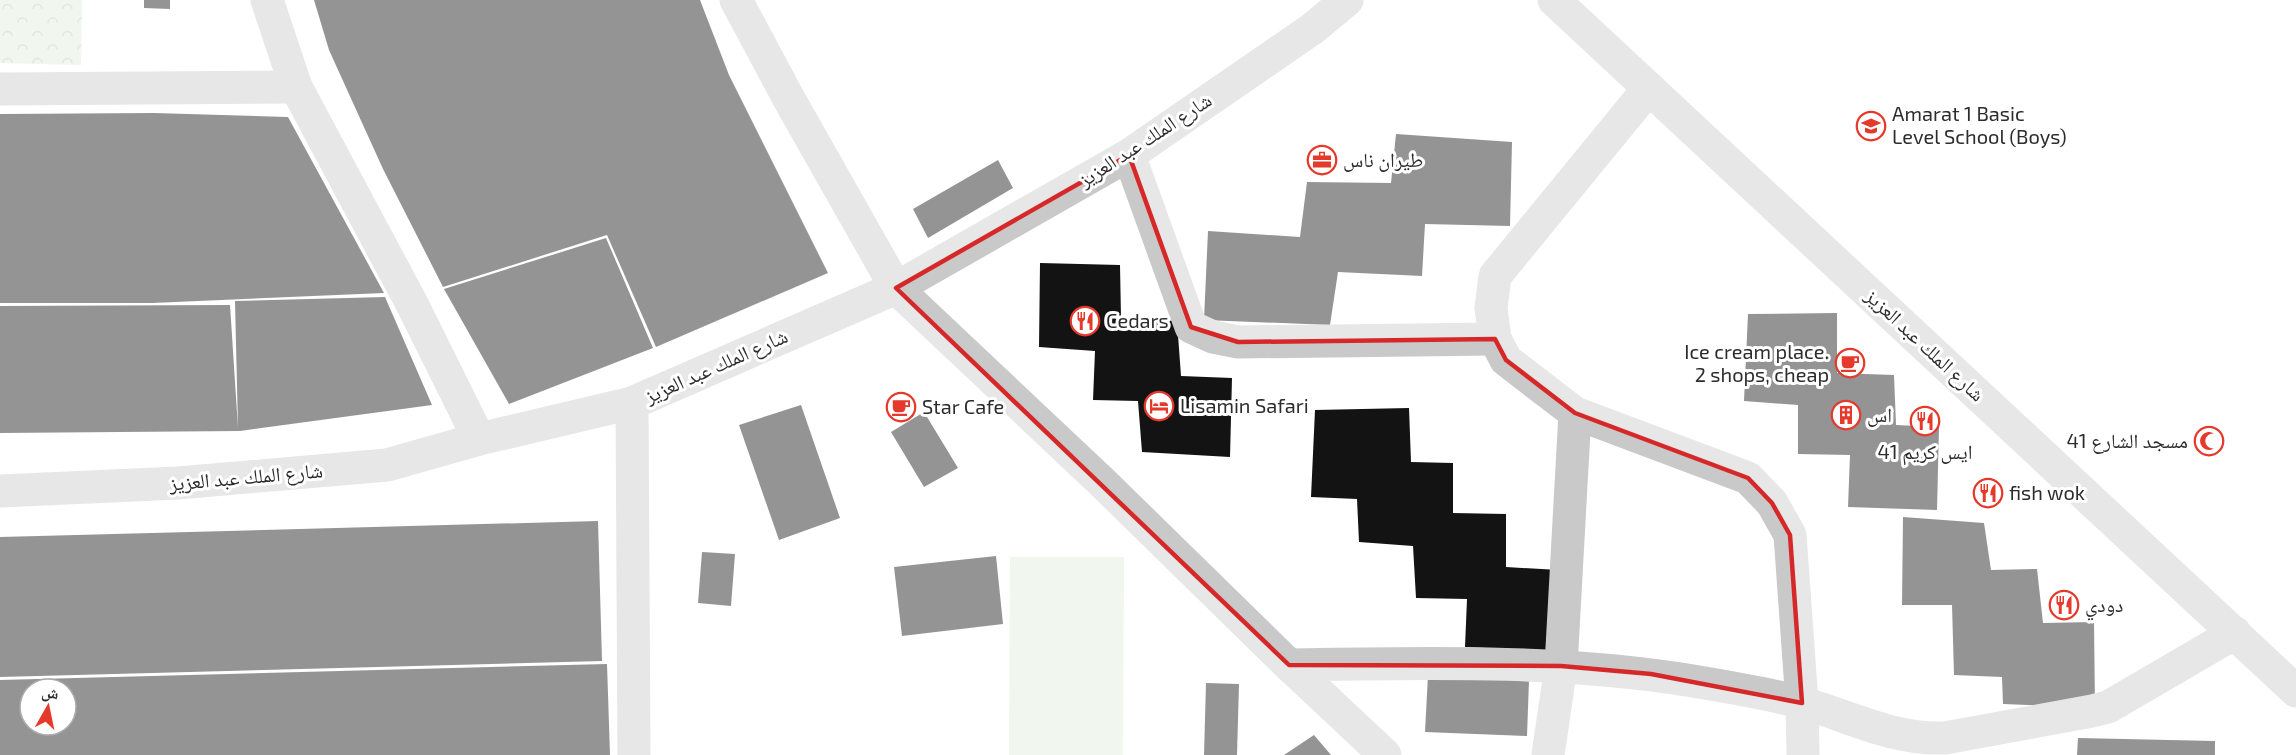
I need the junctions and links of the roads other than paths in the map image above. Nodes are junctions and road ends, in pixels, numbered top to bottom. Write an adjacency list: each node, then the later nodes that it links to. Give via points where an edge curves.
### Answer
1 (267, 0): 5 (street)
2 (736, 0): 9 (street)
3 (1347, 0): 8 (street, شارع الملك عبد العزيز, via 1312,29)
4 (1554, 0): 6 (street, شارع الملك عبد العزيز)
5 (296, 87): 7 (street); 13 (street)
6 (1649, 88): 10 (street, via 1495,276 1491,308); 15 (street, شارع الملك عبد العزيز)
7 (0, 89)
8 (1129, 155): 9 (street, شارع الملك عبد العزيز); 10 (street, via 1191,327 1238,342)
9 (896, 288): 11 (street, شارع الملك عبد العزيز); 16 (street)
10 (1495, 339): 12 (street, via 1506,360)
11 (632, 403): 13 (street, شارع الملك عبد العزيز); 20 (street)
12 (1575, 413): 17 (street); 19 (street, via 1748,478 1772,503 1790,536)
13 (479, 439): 14 (street, شارع الملك عبد العزيز, via 387,465 178,483)
14 (0, 491)
15 (2235, 633): 18 (street, شارع الملك عبد العزيز); 19 (street, via 2108,707 1945,738 1899,735)
16 (1289, 665): 17 (street, via 1457,662); 21 (street)
17 (1562, 666): 19 (street, via 1651,674); 22 (street)
18 (2296, 691)
19 (1802, 703): 23 (street)
20 (634, 755)
21 (1385, 755)
22 (1548, 755)
23 (1803, 755)

